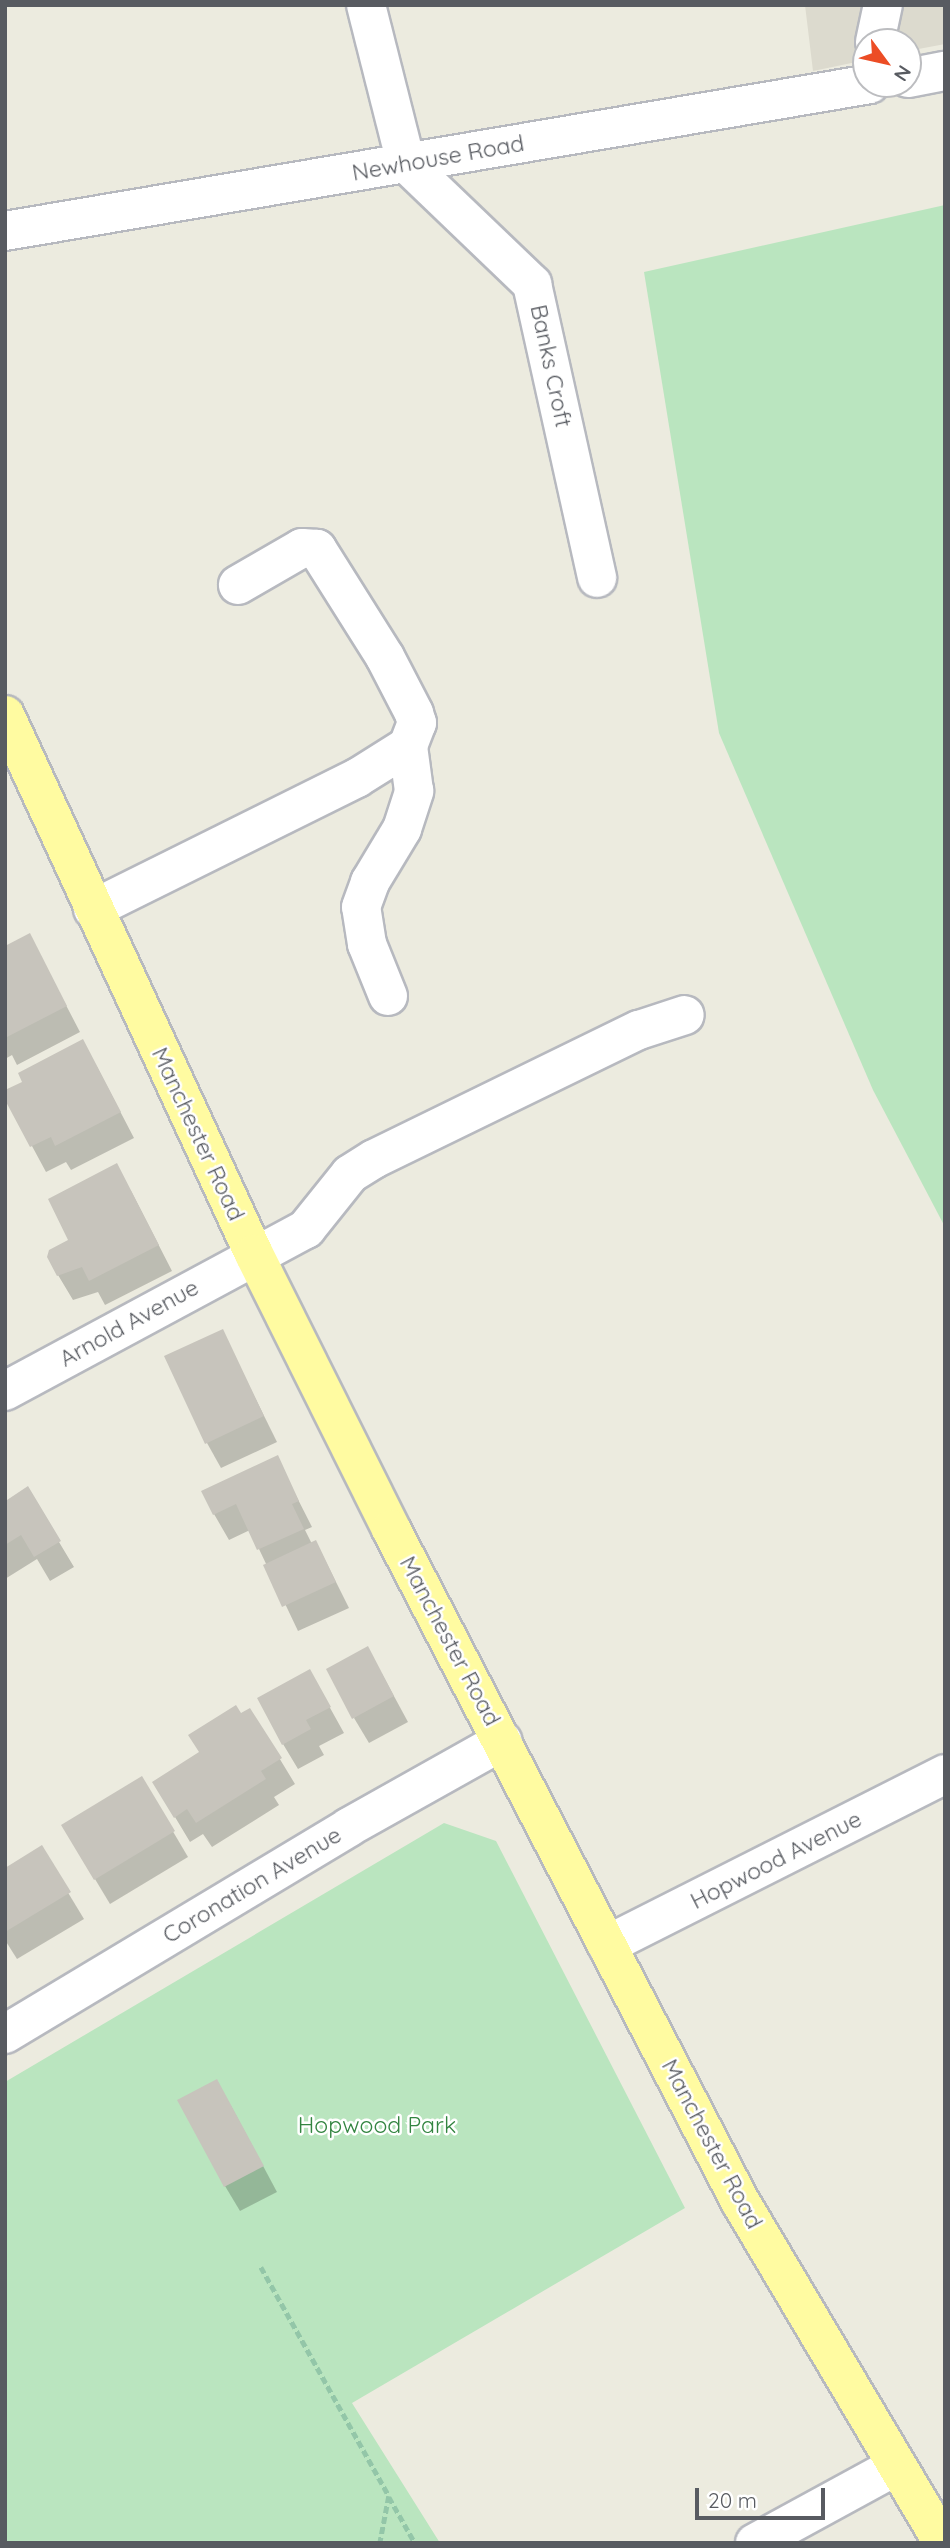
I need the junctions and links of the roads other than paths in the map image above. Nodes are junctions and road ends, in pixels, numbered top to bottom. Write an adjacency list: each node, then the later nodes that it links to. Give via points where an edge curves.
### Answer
1 (366, 5): 7 (street)
2 (883, 5): 3 (street)
3 (878, 28)
4 (945, 71): 5 (street)
5 (922, 75)
6 (852, 86): 7 (street, Newhouse Road)
7 (406, 163): 8 (street, Newhouse Road); 9 (street, Banks Croft, via 533,284)
8 (5, 231)
9 (597, 578)
10 (238, 585): 12 (street, via 302,548 317,550 385,657 414,713 416,723)
11 (5, 715): 13 (main road, Manchester Road)
12 (408, 746): 13 (street, via 357,778); 14 (street, via 414,791 402,830 370,882 361,907 368,944)
13 (93, 909): 16 (main road, Manchester Road)
14 (388, 996)
15 (685, 1015): 16 (street, Arnold Avenue, via 639,1030 374,1159 350,1174 306,1229)
16 (254, 1255): 17 (street, Arnold Avenue); 18 (main road, Manchester Road)
17 (5, 1391)
18 (502, 1741): 20 (main road, Manchester Road); 21 (street, Coronation Avenue, via 349,1827)
19 (945, 1774): 20 (street, Hopwood Avenue)
20 (607, 1945): 22 (main road, Manchester Road, via 740,2200)
21 (5, 2035)
22 (896, 2466): 23 (street); 24 (main road, Manchester Road)
23 (755, 2543)
24 (943, 2543)

